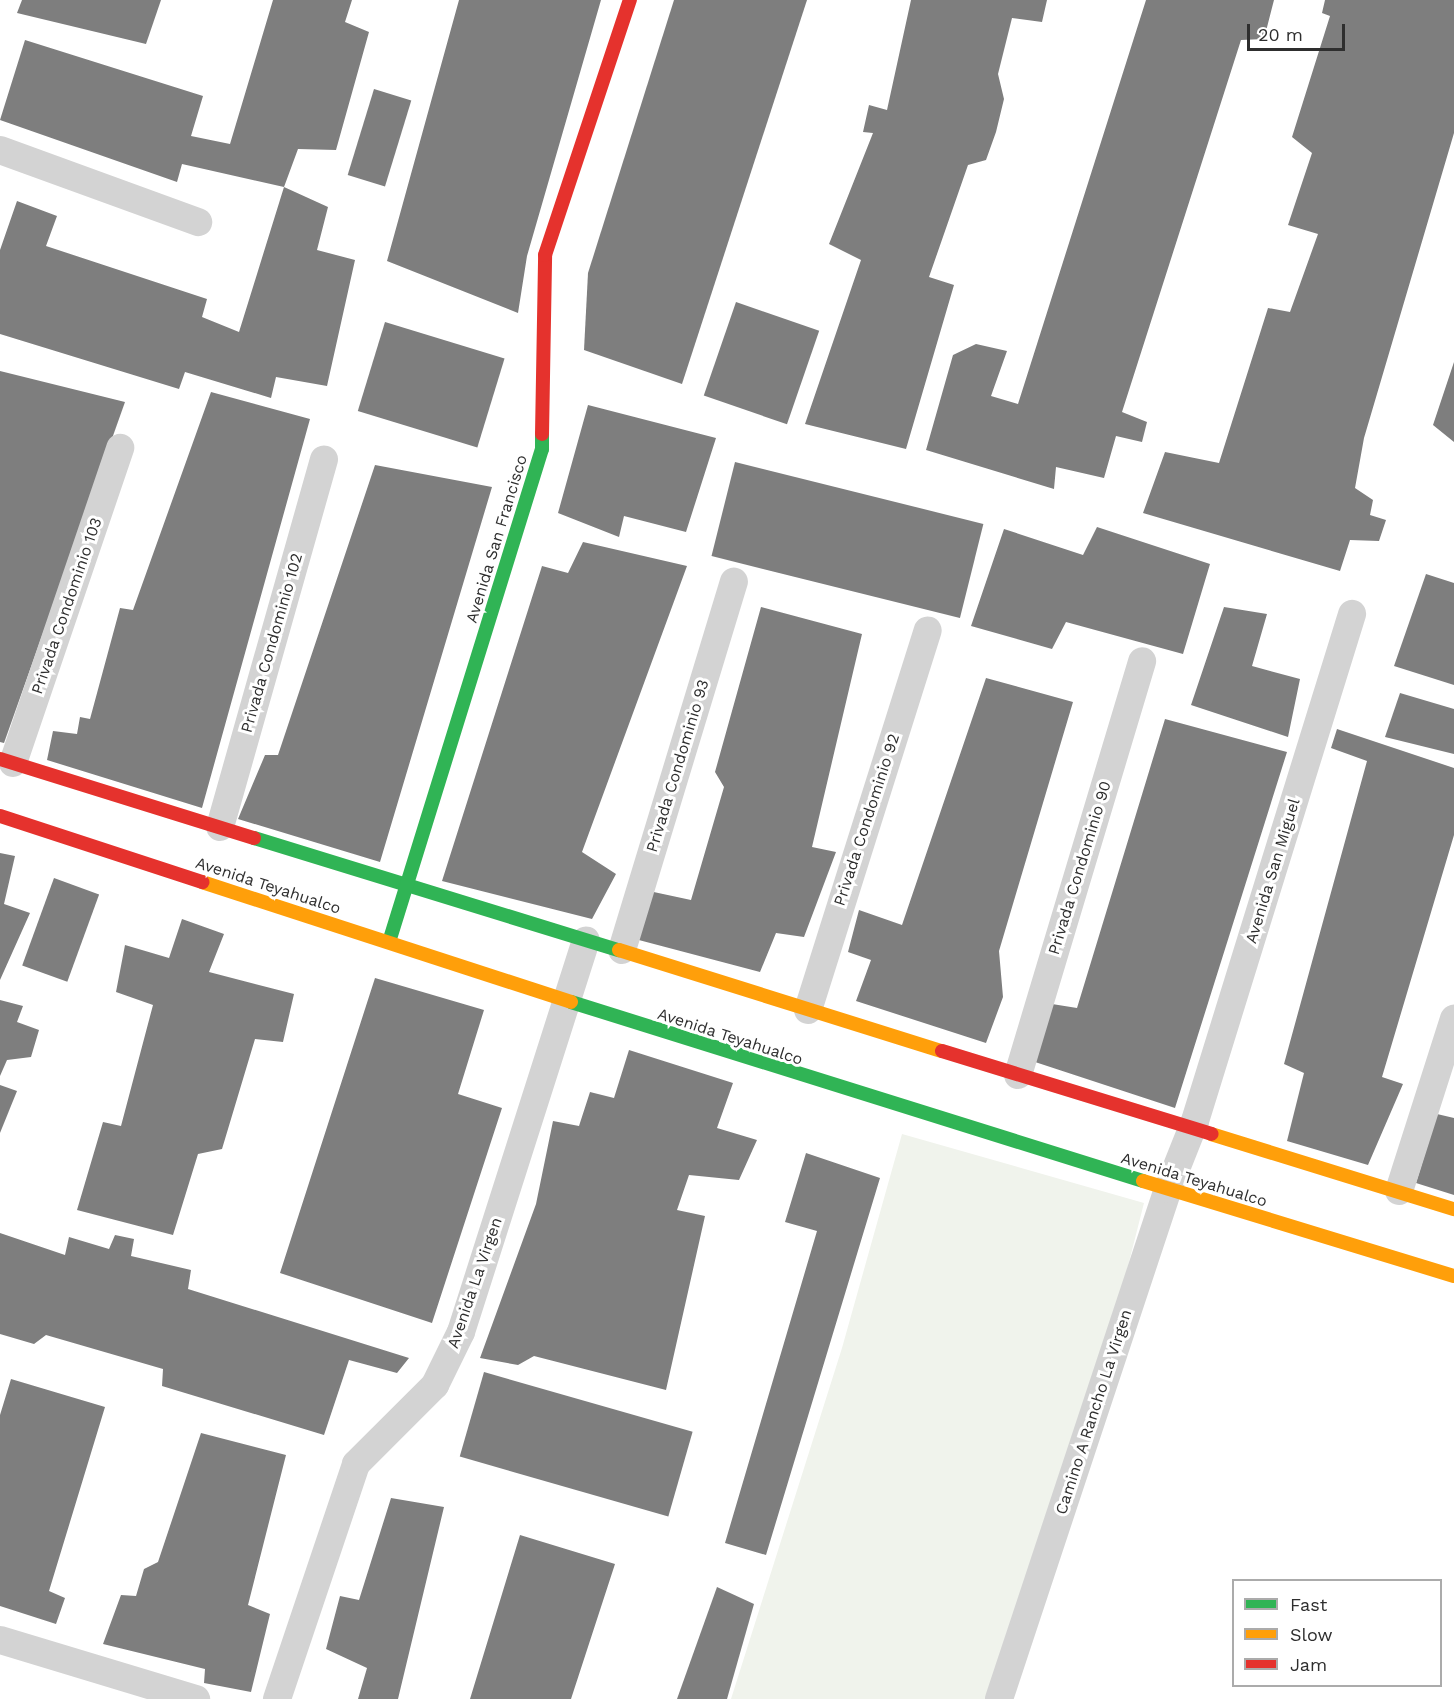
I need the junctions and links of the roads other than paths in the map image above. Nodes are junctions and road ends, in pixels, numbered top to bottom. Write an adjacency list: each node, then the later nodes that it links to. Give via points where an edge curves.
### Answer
1 (630, 0): 13 (main road, Avenida San Francisco, via 545,255 542,449)
2 (0, 150): 3 (street)
3 (198, 222)
4 (120, 448): 10 (street, Privada Condominio 103)
5 (324, 459): 12 (street, Privada Condominio 102)
6 (734, 582): 16 (street, Privada Condominio 93)
7 (1352, 614): 21 (street, Avenida San Miguel)
8 (928, 630): 18 (street, Privada Condominio 92)
9 (1142, 661): 20 (street, Privada Condominio 90)
10 (7, 761): 12 (main road)
11 (0, 816): 15 (main road, Avenida Teyahualco)
12 (220, 827): 13 (main road)
13 (407, 887): 14 (main road); 15 (main road, Avenida San Francisco)
14 (586, 940): 16 (main road); 17 (street, Avenida La Virgen)
15 (389, 942): 17 (main road, Avenida Teyahualco)
16 (622, 950): 18 (main road)
17 (567, 1001): 22 (main road, Avenida Teyahualco); 28 (street, Avenida La Virgen, via 461,1332 435,1385 356,1464)
18 (808, 1010): 20 (main road)
19 (1454, 1019): 23 (street)
20 (1018, 1075): 21 (main road)
21 (1193, 1127): 22 (street, Camino A Rancho La Virgen); 23 (main road)
22 (1168, 1189): 25 (main road, Avenida Teyahualco); 29 (street, Camino A Rancho La Virgen)
23 (1399, 1191): 24 (main road)
24 (1454, 1209)
25 (1454, 1276)
26 (0, 1640): 27 (street)
27 (196, 1699)
28 (277, 1699)
29 (999, 1699)

